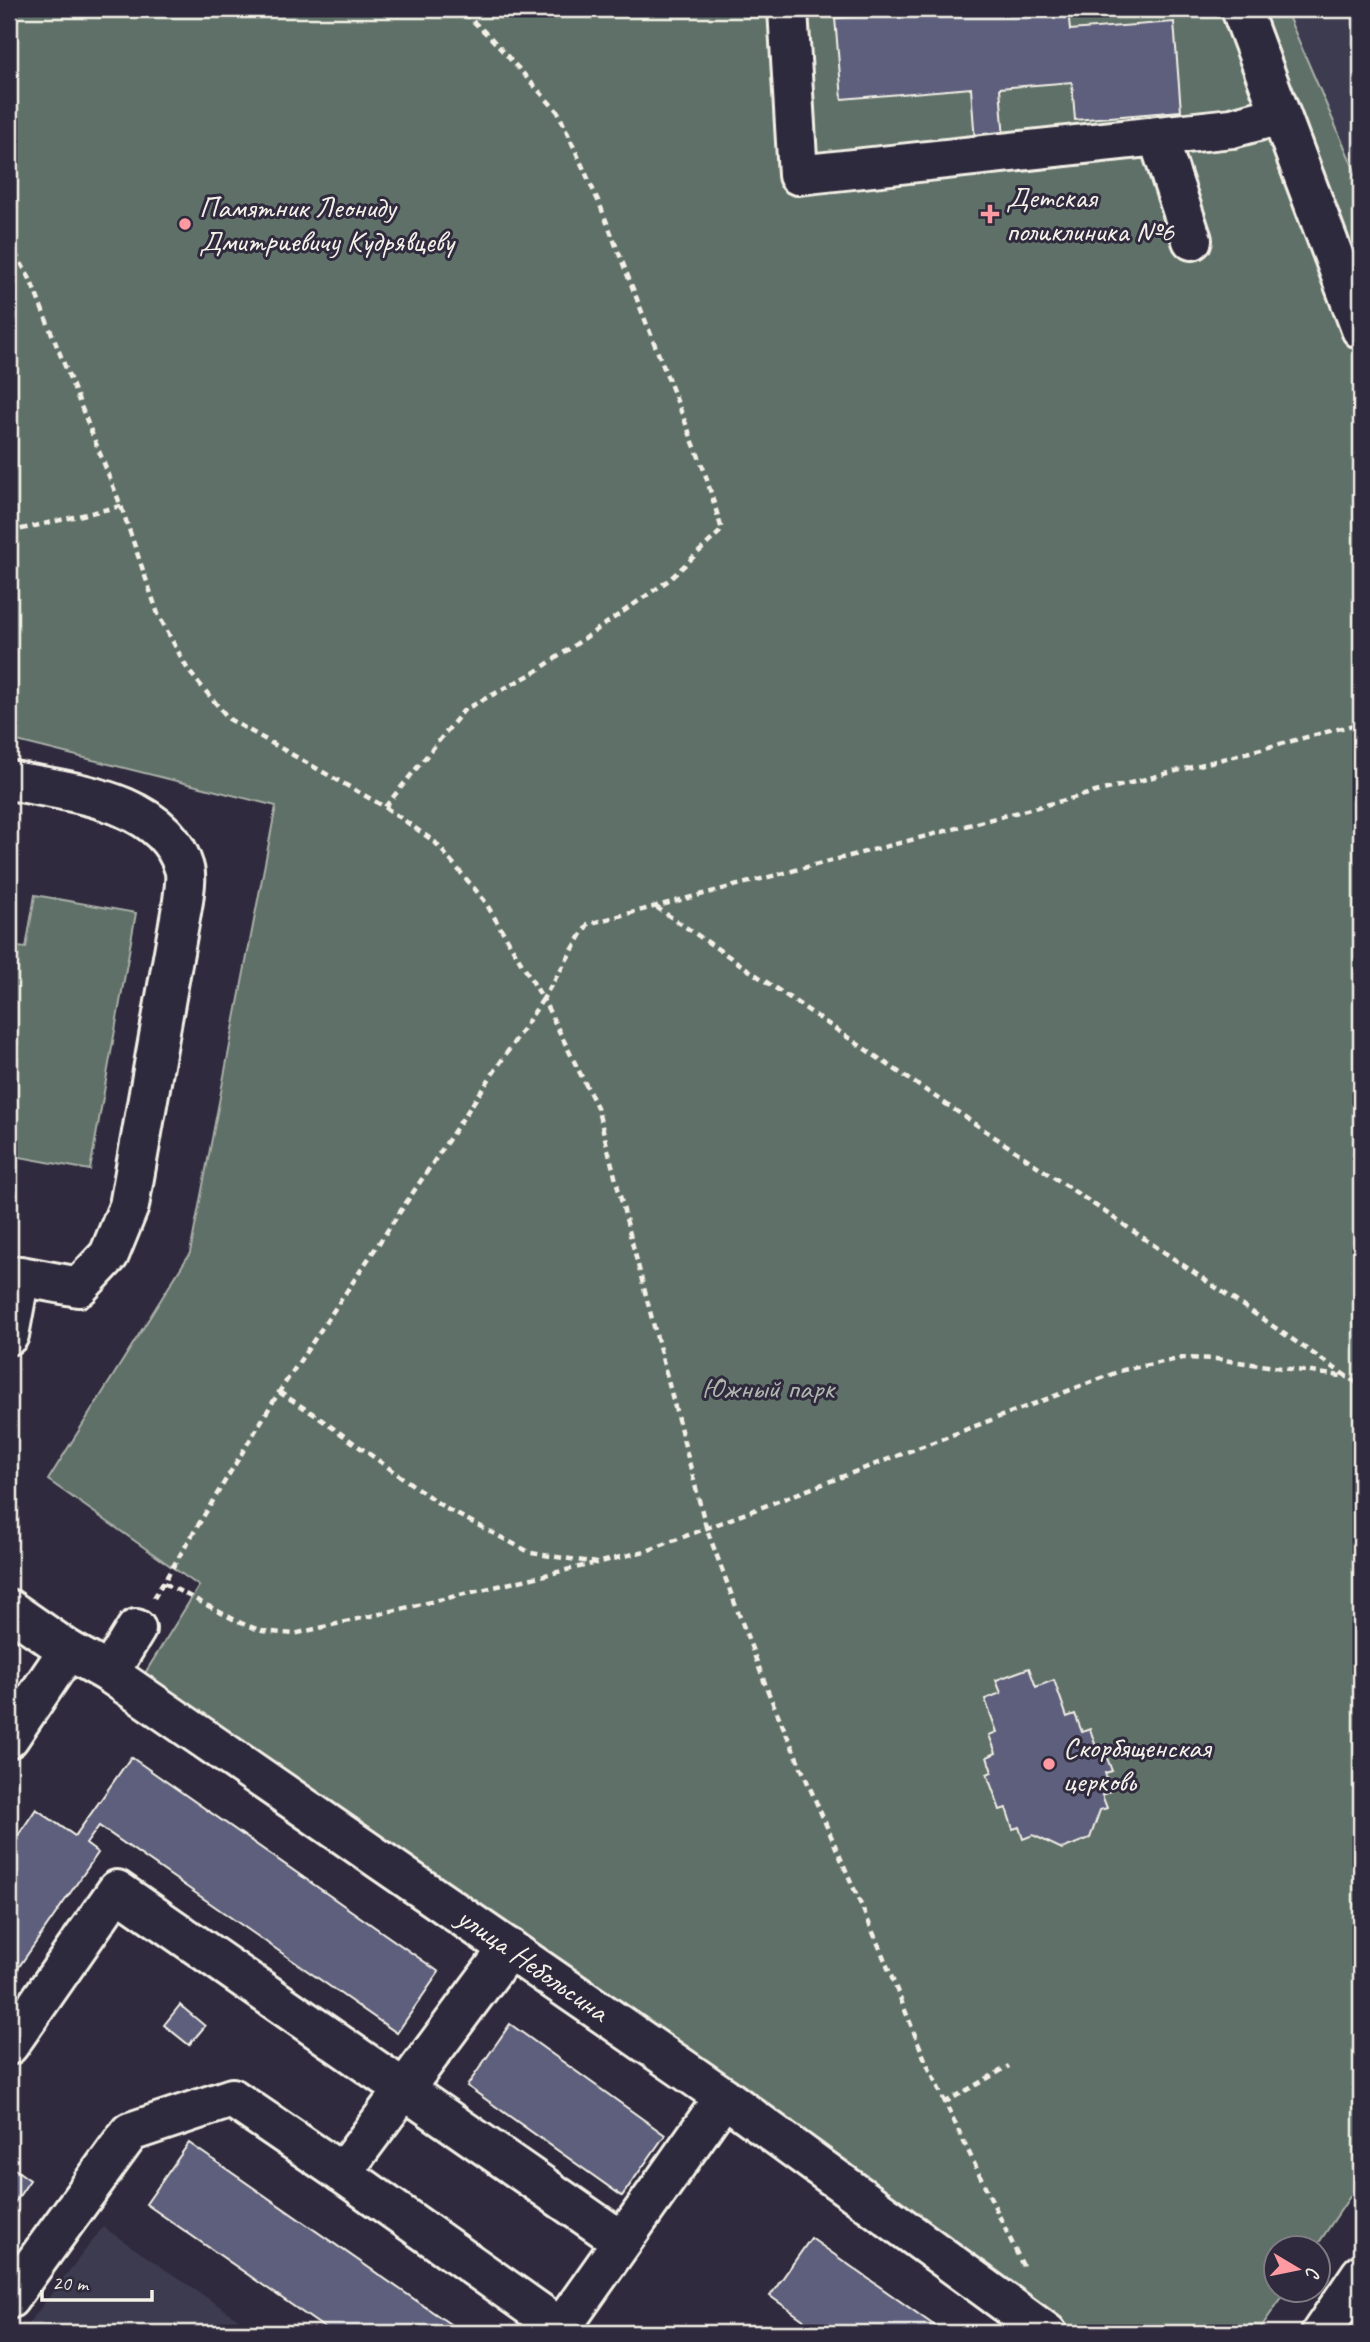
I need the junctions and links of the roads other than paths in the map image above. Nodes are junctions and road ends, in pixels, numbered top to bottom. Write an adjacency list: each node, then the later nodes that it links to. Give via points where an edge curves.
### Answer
1 (788, 9): 4 (street, via 798,175)
2 (1241, 9): 3 (street)
3 (1280, 115): 4 (street, via 1232,128); 6 (street)
4 (1158, 137): 5 (street)
5 (1192, 240)
6 (1361, 329)
7 (9, 780): 8 (street, via 106,799 138,815 172,841 185,870 129,1206 109,1255 79,1287 20,1276)
8 (9, 1335)
9 (9, 1609): 11 (street, улица Небольсина)
10 (136, 1629): 12 (street)
11 (68, 1650): 12 (street, улица Небольсина); 13 (street)
12 (108, 1673): 14 (street, улица Небольсина)
13 (9, 1738)
14 (509, 1948): 16 (street); 17 (street, улица Небольсина)
15 (9, 2045): 16 (street, via 117,1891)
16 (403, 2089): 18 (street); 19 (street)
17 (724, 2097): 19 (street); 23 (street, улица Небольсина)
18 (342, 2173): 21 (street, via 232,2098 130,2132); 22 (street)
19 (622, 2241): 22 (street)
20 (1361, 2274): 24 (street)
21 (9, 2299)
22 (565, 2331)
23 (1047, 2333)
24 (1321, 2333)

